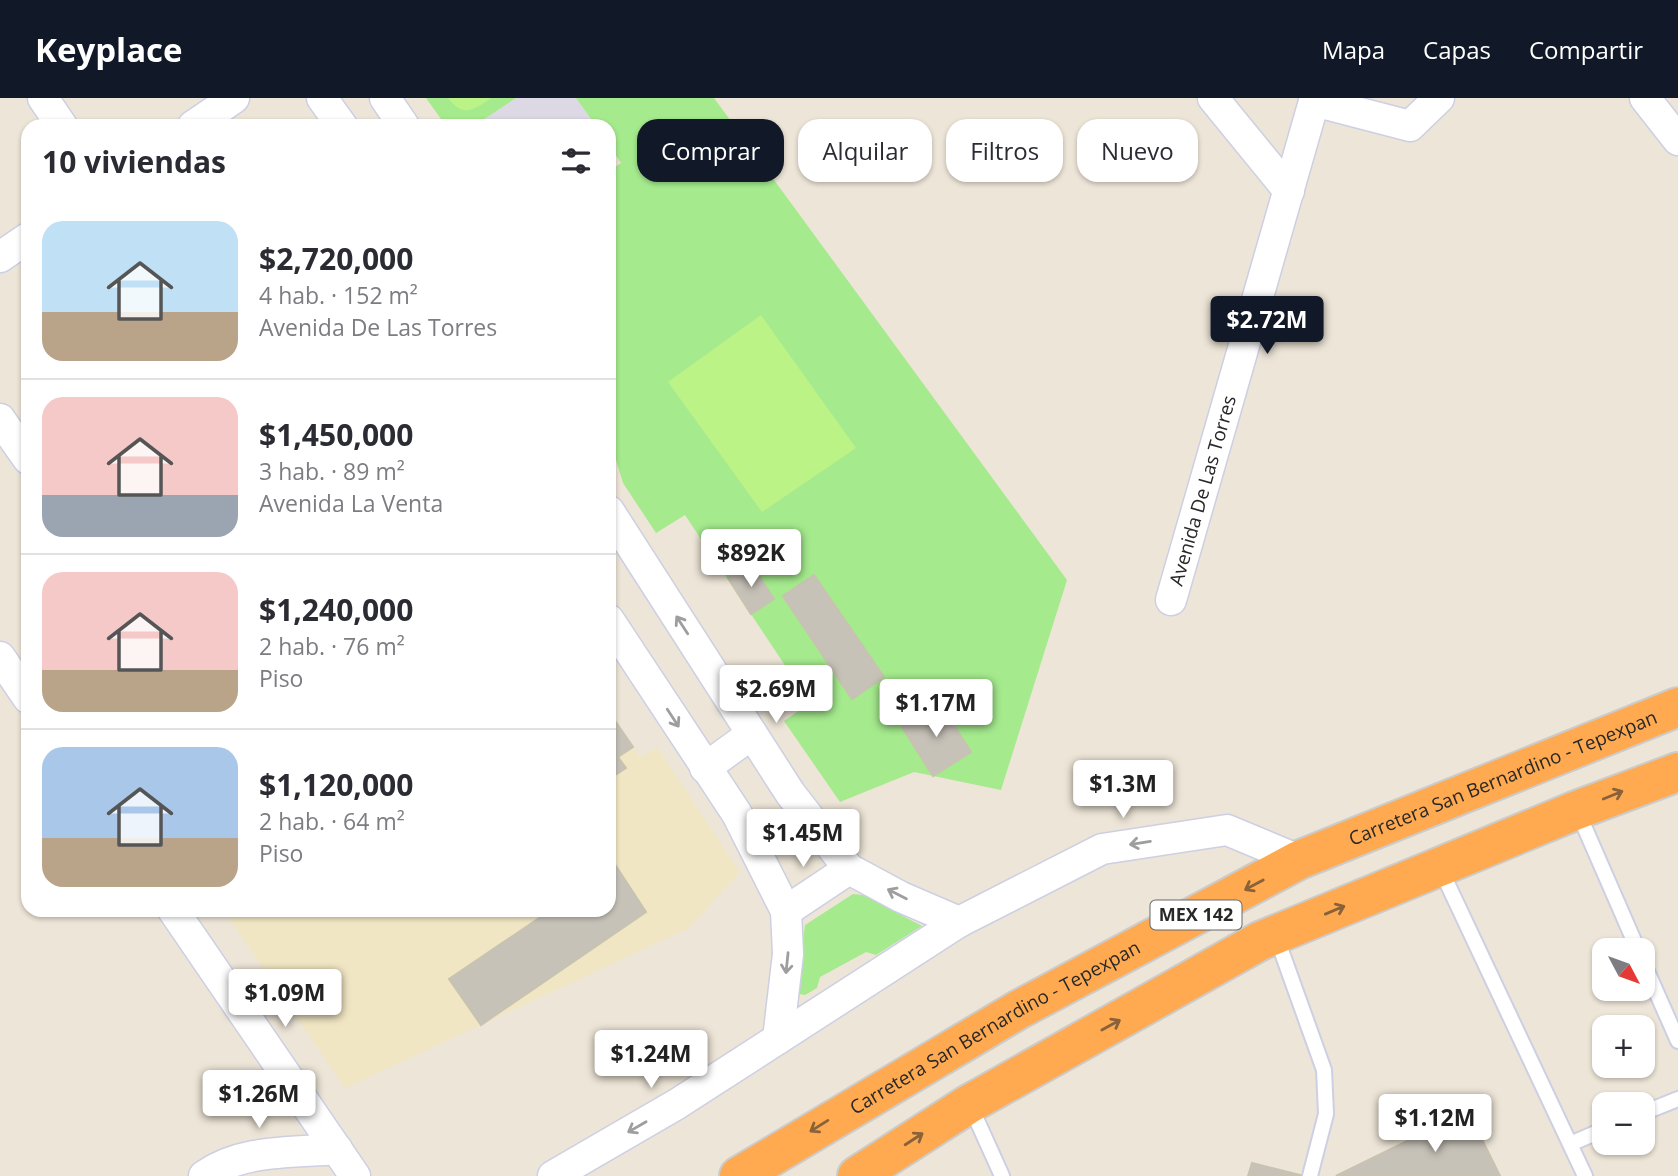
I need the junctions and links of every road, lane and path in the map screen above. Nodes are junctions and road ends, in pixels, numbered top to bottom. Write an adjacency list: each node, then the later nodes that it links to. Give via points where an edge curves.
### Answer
1 (43, 98): 9 (street)
2 (234, 98): 10 (street)
3 (322, 98): 11 (street)
4 (385, 98): 12 (street)
5 (1213, 98): 14 (street)
6 (1439, 98): 8 (street, via 1410,126)
7 (1646, 98): 13 (street)
8 (1315, 100): 14 (street, Avenida De Las Torres)
9 (57, 119)
10 (203, 119)
11 (337, 119)
12 (399, 119)
13 (1678, 140)
14 (1289, 191): 20 (street, Avenida De Las Torres)
15 (21, 243): 16 (street)
16 (0, 257)
17 (0, 419): 18 (street)
18 (21, 449)
19 (616, 522): 25 (street, one-way to 19)
20 (1171, 600)
21 (616, 631): 26 (street, one-way to 26)
22 (0, 657): 23 (street)
23 (21, 688)
24 (1678, 707): 29 (highway, Carretera San Bernardino - Tepexpan / MEX 142)
25 (752, 734): 26 (street); 31 (street, via 790,793)
26 (705, 768): 32 (street, via 737,814)
27 (1678, 772): 28 (highway, MEX 142, one-way to 27)
28 (1577, 810): 30 (highway, MEX 142); 36 (lane)
29 (1299, 860): 34 (street, one-way to 34, via 1227,830 1102,849); 49 (highway, Carretera San Bernardino - Tepexpan / MEX 142, one-way to 49, via 1018,1010)
30 (1440, 866): 35 (highway, MEX 142, one-way to 30); 44 (lane)
31 (849, 869): 32 (street); 34 (street, one-way to 31)
32 (786, 911): 38 (street, one-way to 38, via 788,954)
33 (178, 917): 45 (street)
34 (959, 922): 38 (street)
35 (1275, 934): 41 (highway, MEX 142, one-way to 35); 52 (lane, via 1324,1070 1326,1114)
36 (1633, 938)
37 (1656, 991): 39 (lane)
38 (778, 1039): 48 (street, one-way to 48)
39 (1678, 1041)
40 (1678, 1099): 42 (lane)
41 (969, 1104): 50 (highway, MEX 142, one-way to 41); 51 (lane)
42 (1655, 1108)
43 (1592, 1135): 44 (lane)
44 (1570, 1144): 53 (lane)
45 (337, 1149): 46 (street, via 246,1157); 47 (street)
46 (204, 1176)
47 (355, 1176)
48 (553, 1176)
49 (739, 1176)
50 (857, 1176)
51 (1002, 1176)
52 (1310, 1176)
53 (1585, 1176)

